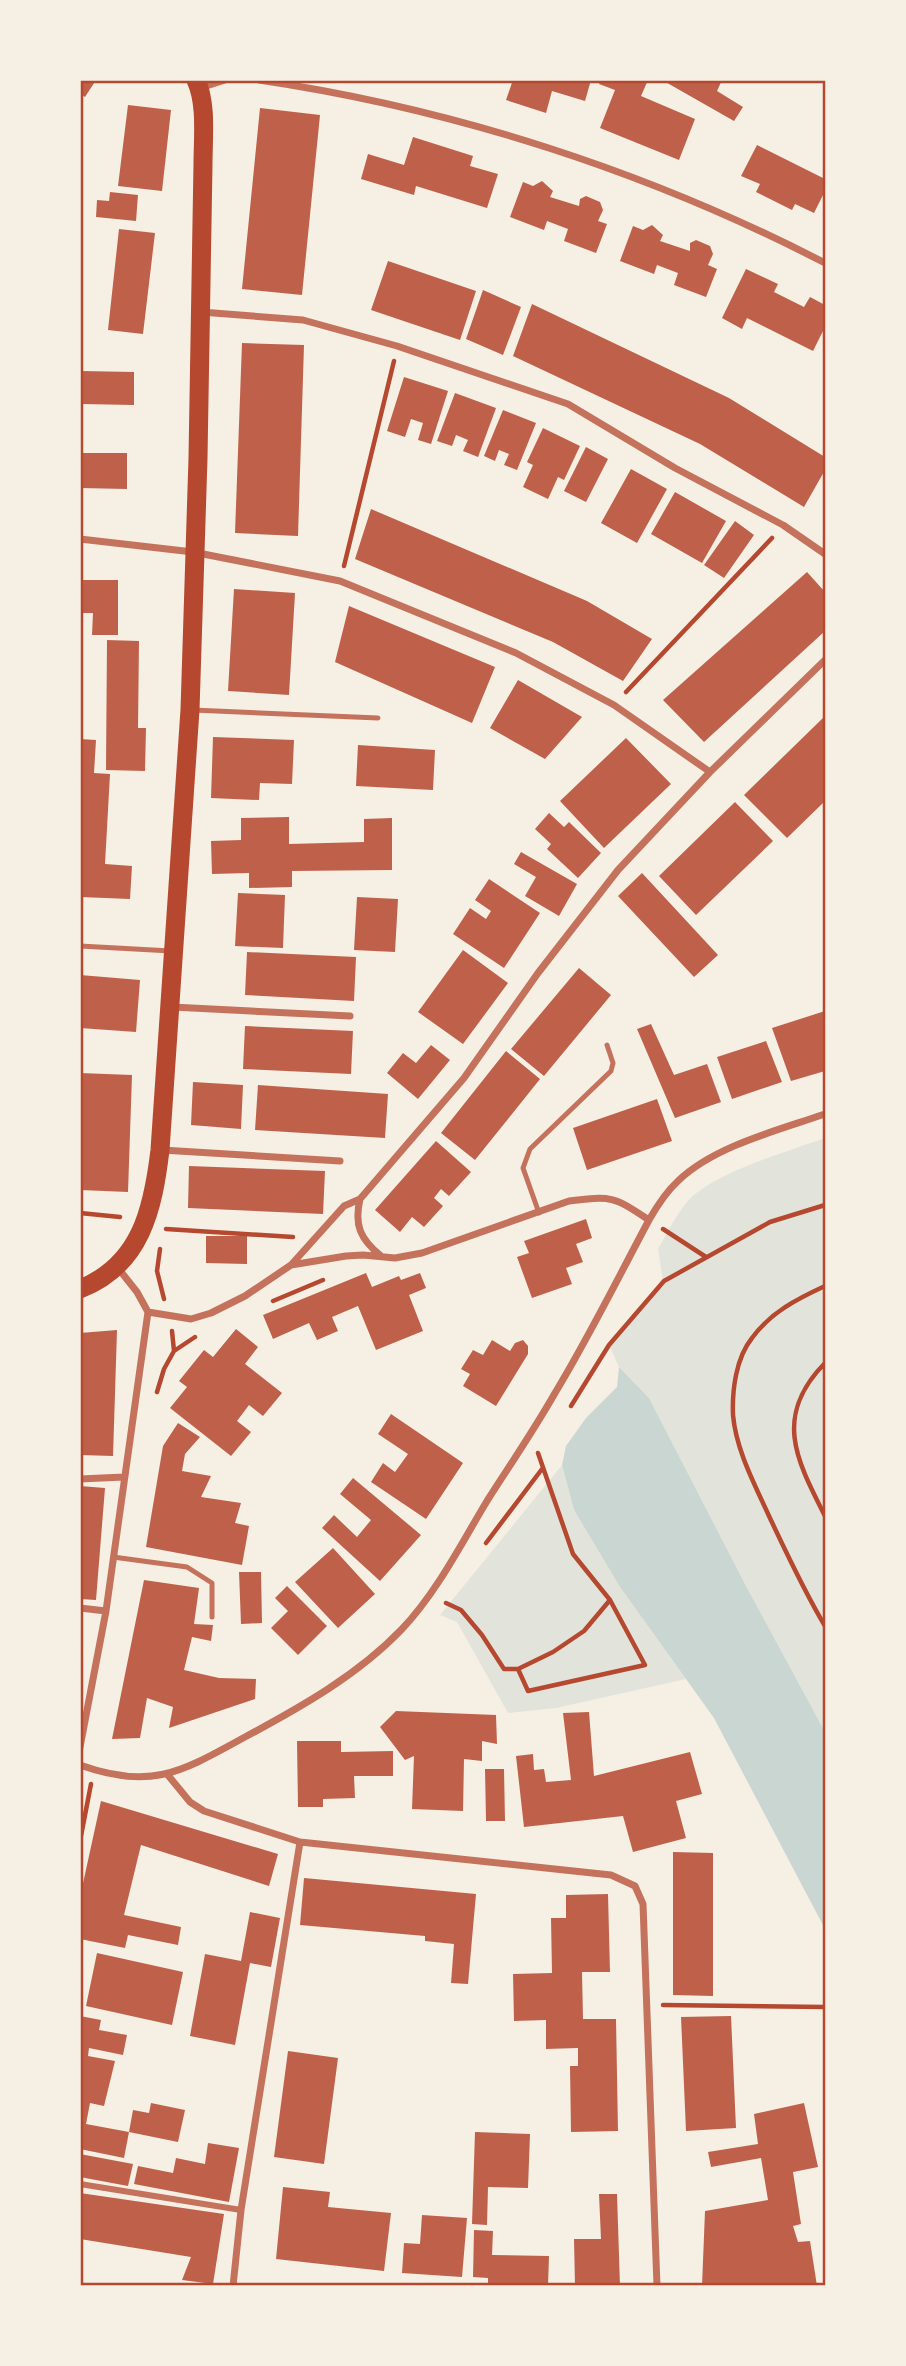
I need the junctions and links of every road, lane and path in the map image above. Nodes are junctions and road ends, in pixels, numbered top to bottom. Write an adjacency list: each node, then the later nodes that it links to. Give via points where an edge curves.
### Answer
1 (225, 80): 3 (street)
2 (259, 80): 4 (street, via 336,92 505,133 681,196)
3 (198, 84): 5 (highway, via 203,142)
4 (825, 263)
5 (201, 312): 6 (street, via 303,320); 9 (highway)
6 (397, 346): 7 (street, via 568,404); 11 (path)
7 (783, 525): 10 (street); 13 (path)
8 (80, 539): 9 (street)
9 (193, 552): 11 (street); 14 (highway)
10 (825, 554)
11 (340, 581): 13 (street, via 516,653)
12 (825, 660): 16 (street)
13 (614, 705): 16 (street)
14 (190, 710): 15 (lane); 18 (highway)
15 (378, 718)
16 (710, 772): 25 (street, via 618,870 464,1078)
17 (80, 946): 18 (lane)
18 (174, 951): 19 (highway)
19 (170, 1007): 20 (street); 23 (highway)
20 (350, 1016)
21 (607, 1045): 27 (lane, via 611,1071 530,1149 523,1168)
22 (825, 1114): 28 (street, via 741,1143 704,1163 679,1179)
23 (159, 1150): 24 (street); 34 (highway, via 150,1211)
24 (340, 1161)
25 (360, 1199): 30 (street, via 344,1206); 31 (street, via 359,1230 366,1245)
26 (825, 1205): 32 (path, via 770,1222)
27 (538, 1213): 28 (street, via 569,1201 617,1199); 31 (street, via 422,1254)
28 (649, 1220): 32 (path); 40 (street)
29 (164, 1229): 30 (path)
30 (315, 1238): 33 (street)
31 (382, 1257): 33 (street, via 355,1255)
32 (706, 1257): 39 (path, via 663,1281 609,1345)
33 (291, 1265): 37 (street, via 211,1313 191,1319)
34 (118, 1267): 36 (highway); 37 (street)
35 (825, 1286): 52 (path, via 790,1302 750,1339 734,1387 733,1416 751,1476)
36 (80, 1289)
37 (148, 1312): 42 (street)
38 (825, 1363): 44 (path, via 801,1395 793,1424 802,1471)
39 (566, 1415)
40 (532, 1431): 41 (path); 47 (street)
41 (542, 1468): 45 (path); 48 (path, via 573,1554)
42 (124, 1477): 43 (street); 46 (street)
43 (80, 1479)
44 (825, 1516)
45 (484, 1546)
46 (113, 1557): 50 (street); 51 (lane, via 187,1567 212,1583)
47 (429, 1595): 53 (path, via 461,1610 504,1669); 56 (street, via 368,1661 295,1711)
48 (610, 1600): 53 (path, via 584,1631); 53 (path, via 645,1665 528,1691)
49 (80, 1608): 50 (street)
50 (106, 1611): 54 (street)
51 (212, 1618)
52 (825, 1626)
53 (518, 1669)
54 (80, 1747)
55 (80, 1765): 56 (street, via 116,1776)
56 (167, 1774): 57 (street, via 190,1802 204,1811)
57 (300, 1842): 58 (street, via 611,1875 635,1886 643,1903); 61 (street)
58 (648, 2004): 59 (path); 63 (street)
59 (825, 2007)
60 (80, 2184): 61 (street)
61 (241, 2210): 62 (street)
62 (233, 2286)
63 (657, 2286)

